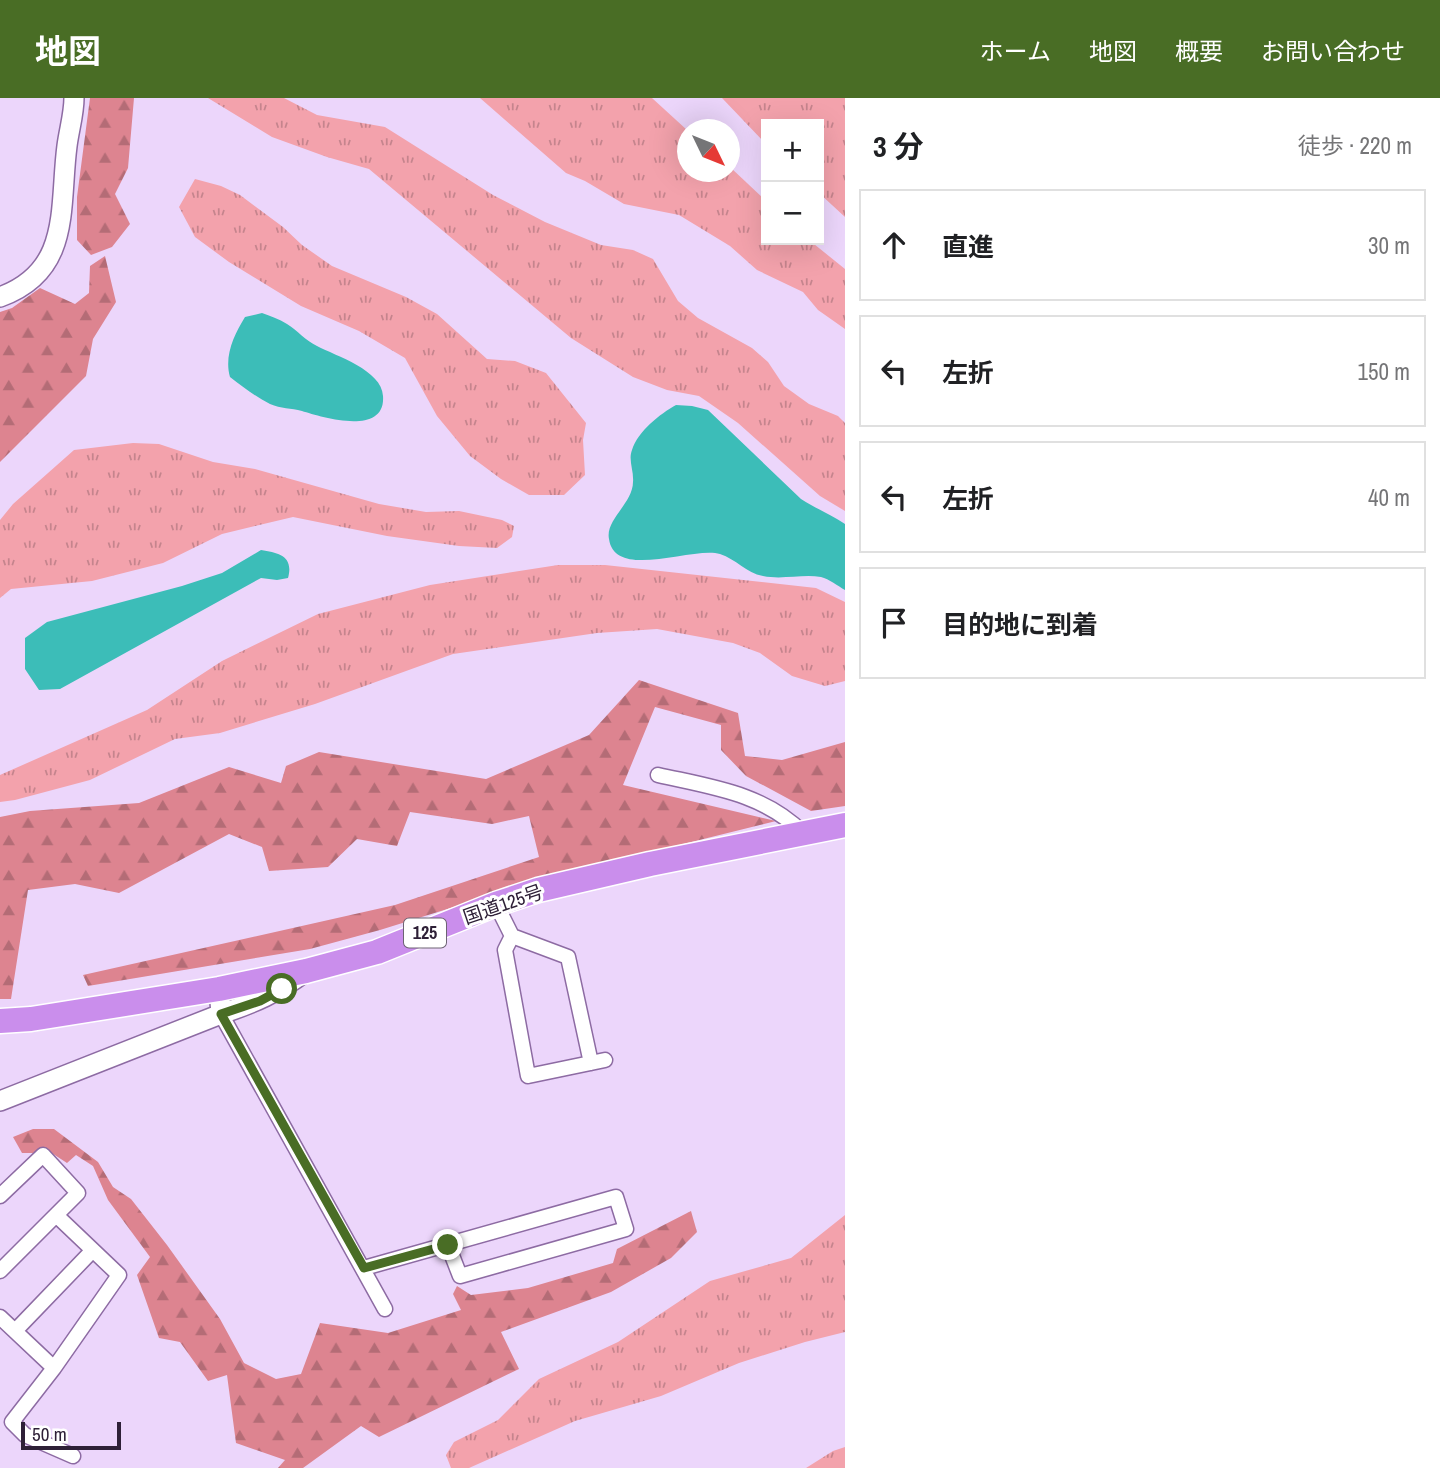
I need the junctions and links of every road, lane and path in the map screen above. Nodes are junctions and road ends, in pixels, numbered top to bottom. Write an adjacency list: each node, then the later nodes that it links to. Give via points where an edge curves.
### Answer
1 (74, 98): 2 (street, via 53,255 33,279)
2 (0, 297)
3 (658, 775): 5 (street, via 764,804 788,817)
4 (845, 825): 5 (highway, 国道125号 / 125)
5 (803, 833): 6 (highway, 国道125号 / 125, via 575,881)
6 (496, 904): 7 (street); 8 (highway, 国道125号 / 125, via 377,952)
7 (512, 936): 11 (street, via 568,957); 11 (street, via 505,950 528,1076)
8 (220, 1001): 9 (highway, 国道125号 / 125); 12 (street); 17 (street)
9 (0, 1021)
10 (606, 1059): 11 (street)
11 (591, 1063)
12 (0, 1101)
13 (0, 1196): 14 (street, via 43,1155 78,1193)
14 (56, 1215): 16 (street); 18 (street)
15 (448, 1245): 15 (street, via 616,1198 626,1229 460,1276); 17 (street)
16 (92, 1251): 21 (street); 22 (street, via 119,1275)
17 (364, 1268): 19 (street)
18 (0, 1271)
19 (385, 1309)
20 (0, 1317): 21 (street)
21 (15, 1331): 22 (street)
22 (54, 1368): 23 (street, via 12,1422 25,1435)
23 (73, 1456)

